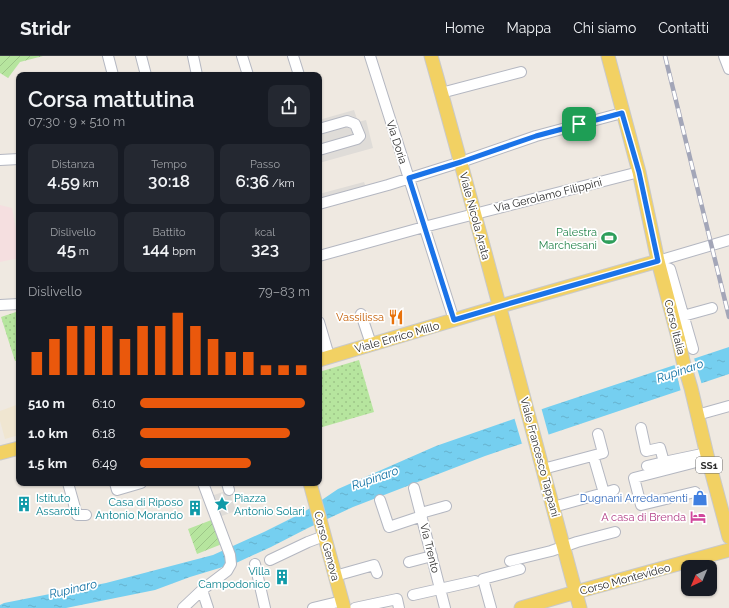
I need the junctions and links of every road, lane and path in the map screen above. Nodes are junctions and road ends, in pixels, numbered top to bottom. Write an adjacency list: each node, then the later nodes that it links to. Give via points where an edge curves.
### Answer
1 (108, 56): 11 (street)
2 (141, 56): 12 (street)
3 (193, 56): 13 (street)
4 (242, 56): 14 (street)
5 (293, 56): 15 (street)
6 (370, 56): 25 (street, Via Doria)
7 (431, 56): 17 (main road, Viale Nicola Arata)
8 (608, 56): 18 (main road, SS1)
9 (724, 56): 10 (street)
10 (729, 69)
11 (112, 72)
12 (145, 72)
13 (196, 72)
14 (247, 72)
15 (298, 72)
16 (521, 72): 17 (street)
17 (441, 93): 23 (main road, Viale Nicola Arata)
18 (622, 113): 23 (street, via 536,136); 24 (main road, SS1)
19 (322, 128): 20 (street, via 347,121 353,122 360,136)
20 (322, 149)
21 (16, 159): 22 (street)
22 (0, 160)
23 (461, 162): 25 (street); 27 (main road, Viale Nicola Arata)
24 (639, 172): 27 (street, Via Gerolamo Filippini); 31 (main road, SS1)
25 (409, 178): 26 (street); 28 (street, Via Doria)
26 (322, 203)
27 (475, 214): 28 (street, Via Gerolamo Filippini); 34 (main road, Viale Nicola Arata)
28 (424, 227): 30 (street, Via Gerolamo Filippini); 38 (street, Via Doria)
29 (729, 240): 31 (street, Viale Enrico Millo)
30 (322, 255)
31 (659, 263): 34 (main road, Viale Enrico Millo); 37 (street, Corso Italia, via 670,269); 44 (main road, Corso Italia / SS1)
32 (16, 304): 33 (street)
33 (0, 305)
34 (499, 306): 38 (main road, Viale Enrico Millo); 53 (main road, Viale Francesco Tappani)
35 (712, 308): 37 (street, Corso Italia)
36 (361, 314): 40 (street)
37 (683, 316): 41 (street, Corso Italia)
38 (454, 320): 40 (main road, Viale Enrico Millo)
39 (322, 344): 42 (street)
40 (371, 344): 42 (main road, Viale Enrico Millo)
41 (693, 349)
42 (324, 358)
43 (729, 406): 44 (street)
44 (697, 415): 49 (main road, Corso Italia / SS1)
45 (641, 428): 51 (street, via 646,451 660,448)
46 (598, 434): 53 (street, via 603,453)
47 (16, 449): 48 (main road)
48 (0, 453)
49 (707, 456): 51 (street); 60 (street, via 634,478 641,506); 69 (main road, Corso Italia / SS1)
50 (595, 462): 63 (street, via 610,493)
51 (664, 462): 52 (street)
52 (647, 466)
53 (543, 470): 63 (main road, Viale Francesco Tappani)
54 (69, 486): 64 (street, via 77,515)
55 (116, 486): 56 (street, via 117,490)
56 (131, 486)
57 (204, 486): 82 (street, via 231,564 227,571)
58 (311, 486): 68 (main road, Corso Genova)
59 (414, 488): 65 (street, Via Trento)
60 (694, 492)
61 (380, 500): 65 (street, via 389,527)
62 (446, 506): 65 (street)
63 (554, 510): 70 (main road, Viale Francesco Tappani)
64 (86, 515)
65 (422, 517): 66 (street); 72 (street, Via Trento)
66 (400, 527)
67 (615, 532): 70 (street)
68 (323, 533): 73 (street); 79 (main road, Corso Genova)
69 (729, 537)
70 (564, 547): 74 (street); 83 (main road, Viale Francesco Tappani)
71 (729, 550): 83 (main road, Corso Montevideo)
72 (432, 556): 75 (street); 81 (street, Via Trento)
73 (270, 560)
74 (510, 561)
75 (409, 562)
76 (255, 564): 88 (street)
77 (520, 569): 93 (street, via 482,579)
78 (377, 572): 79 (street, via 374,565)
79 (336, 576): 85 (main road, Corso Genova)
80 (475, 581): 81 (street)
81 (440, 589): 84 (street); 92 (street, Via Trento)
82 (202, 590): 86 (street); 87 (street)
83 (576, 592): 94 (main road, Corso Montevideo); 95 (main road, Viale Francesco Tappani)
84 (413, 595)
85 (343, 604): 89 (street)
86 (183, 608)
87 (208, 608)
88 (265, 608)
89 (313, 608)
90 (355, 608): 91 (street, via 397,599)
91 (399, 608)
92 (445, 608)
93 (491, 608)
94 (521, 608)
95 (580, 608)

